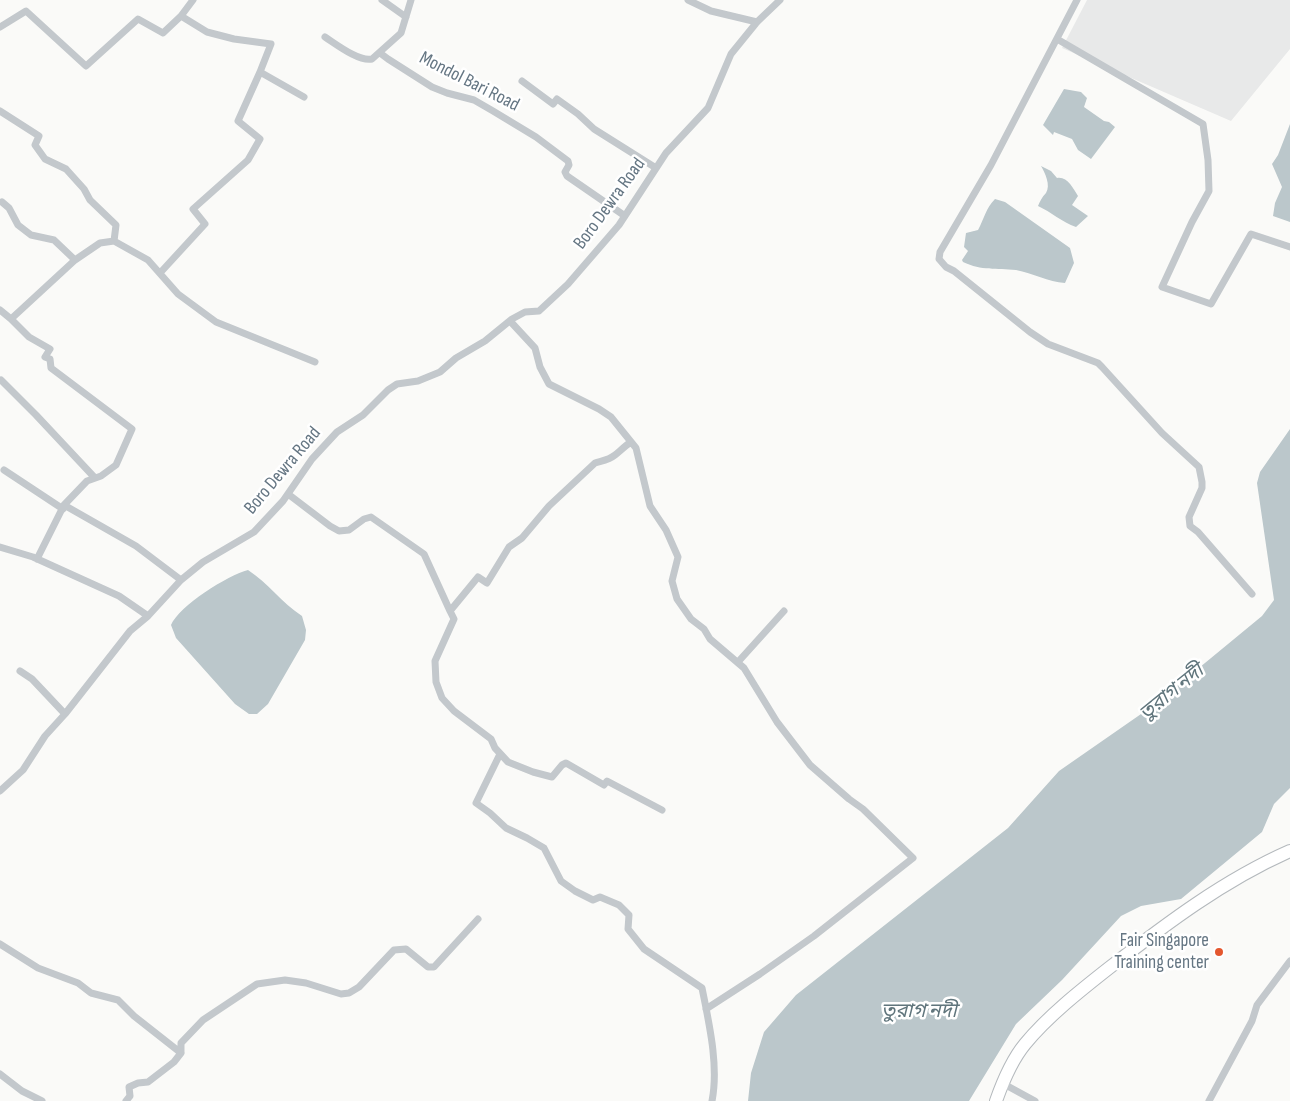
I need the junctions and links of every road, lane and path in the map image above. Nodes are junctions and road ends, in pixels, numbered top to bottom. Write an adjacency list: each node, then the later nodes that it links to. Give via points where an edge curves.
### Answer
1 (193, 0): 7 (street)
2 (382, 0): 8 (street)
3 (411, 0): 8 (street)
4 (688, 0): 9 (street, via 711,11)
5 (780, 0): 9 (street, Boro Dewra Road)
6 (1077, 0): 12 (street)
7 (181, 16): 10 (street, via 163,33 138,19 86,66 26,11); 14 (street, via 206,32 271,44)
8 (406, 17): 13 (street, via 401,33)
9 (756, 22): 18 (street, Boro Dewra Road, via 731,54 708,108)
10 (0, 27)
11 (325, 37): 13 (street, via 367,60)
12 (1057, 39): 22 (street, via 1203,124 1209,191 1162,287 1210,304 1251,234); 38 (street, via 938,259 1048,344 1098,363 1162,433 1199,467 1202,488 1189,517 1190,526)
13 (380, 53): 20 (street, Mondol Bari Road, via 432,87 474,100 536,137 568,160 567,176)
14 (260, 72): 16 (street); 24 (street, via 238,121 260,139 248,160 193,209 205,224)
15 (522, 81): 18 (street, via 552,104 556,99 594,129)
16 (304, 97)
17 (0, 111): 21 (street, via 39,136 35,145 45,159 66,169 116,226)
18 (656, 168): 20 (street, Boro Dewra Road)
19 (2, 202): 23 (street, via 18,225 31,235 54,240)
20 (625, 216): 27 (street, Boro Dewra Road, via 553,299 539,311 525,312)
21 (114, 240): 23 (street, via 100,243); 24 (street, via 148,260)
22 (1290, 247)
23 (75, 260): 26 (street)
24 (160, 273): 28 (street, via 178,294 216,322)
25 (0, 310): 26 (street)
26 (11, 319): 32 (street, via 29,337 50,348 45,357 50,360 51,368 132,429 116,465)
27 (510, 321): 30 (street, via 535,348 549,384 611,417); 33 (street, Boro Dewra Road, via 440,372 388,390 364,415 337,432 312,459)
28 (315, 362)
29 (1, 380): 32 (street)
30 (631, 442): 40 (street, via 615,455 595,463 549,506 522,538 509,547 487,583 478,577); 42 (street, via 636,448 650,506 678,557 672,581 677,599 710,639)
31 (4, 470): 34 (street)
32 (94, 478): 34 (street, via 87,481)
33 (288, 494): 37 (street, Boro Dewra Road, via 254,532 203,562); 40 (street, via 339,531 349,530 371,517 407,541 424,554)
34 (64, 507): 36 (street); 37 (street, via 136,546)
35 (0, 547): 36 (street)
36 (37, 559): 41 (street, via 120,596)
37 (181, 580): 41 (street, Boro Dewra Road)
38 (1252, 594)
39 (784, 610): 42 (street)
40 (450, 611): 45 (street, via 454,619 435,660 436,682 442,698 491,739)
41 (148, 616): 44 (street, Boro Dewra Road, via 130,631)
42 (738, 662): 52 (street, via 810,765 863,809 913,858 814,936)
43 (20, 671): 44 (street, via 32,679)
44 (65, 714): 46 (street, Boro Dewra Road, via 45,736 23,770)
45 (500, 754): 47 (street, via 513,764 552,778 566,763 604,785 606,781); 52 (street, via 479,794 477,806 506,828 544,848 561,881 569,888 593,900 600,897 622,908 629,915 628,929 644,949 702,988)
46 (0, 790)
47 (662, 810)
48 (1290, 851): 55 (highway, via 1239,876 1210,895 1092,982 1025,1044)
49 (478, 919): 53 (street, via 434,967 428,967 406,949 394,950 359,987 349,993 341,994 285,980 256,984 203,1020 181,1043)
50 (0, 944): 53 (street, via 38,968 78,983 91,993 118,1000)
51 (1290, 961): 61 (street, via 1257,1006)
52 (706, 1009): 58 (street, via 711,1032)
53 (181, 1053): 57 (street, via 148,1082 129,1087 130,1096)
54 (0, 1074): 56 (street)
55 (1002, 1083): 59 (highway); 60 (street)
56 (42, 1101)
57 (126, 1101)
58 (712, 1101)
59 (996, 1101)
60 (1035, 1101)
61 (1209, 1101)

